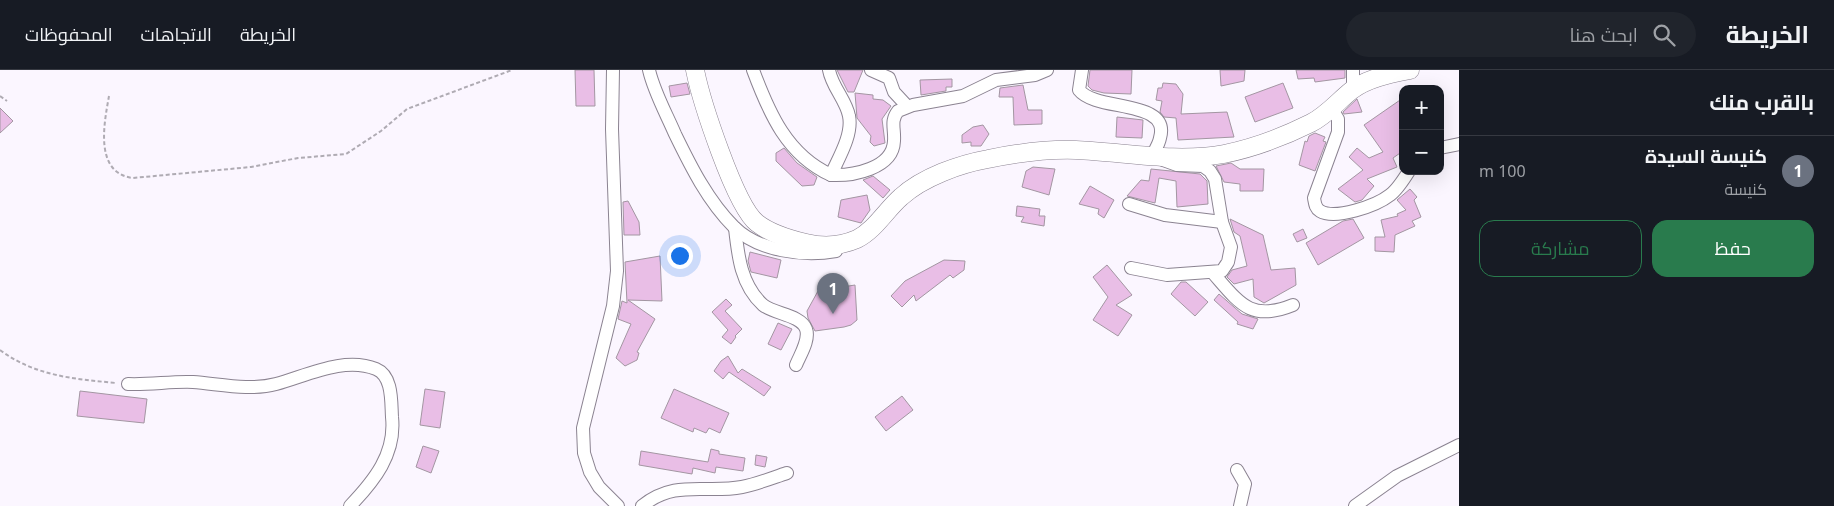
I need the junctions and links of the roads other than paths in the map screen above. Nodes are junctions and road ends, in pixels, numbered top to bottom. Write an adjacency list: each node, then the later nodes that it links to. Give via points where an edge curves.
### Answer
1 (613, 70): 32 (street, via 617,271 613,306 583,428 584,453 590,472 599,487)
2 (649, 70): 21 (street, via 694,174)
3 (695, 70): 22 (main road, via 736,192 756,222 786,238)
4 (753, 70): 18 (street, via 767,106 788,141 815,168)
5 (829, 70): 18 (street, via 832,85 849,116 845,142)
6 (871, 70): 12 (street, via 889,78 894,92)
7 (1047, 70): 12 (street, via 1035,75 996,80 963,96)
8 (1082, 70): 16 (street, via 1079,90 1084,96 1093,101 1149,112 1157,118 1161,136)
9 (1353, 70): 11 (street)
10 (1410, 70): 11 (main road, via 1369,80)
11 (1353, 89): 13 (main road)
12 (907, 106): 18 (street, via 894,116 893,148 886,159 855,175)
13 (1332, 109): 16 (main road, via 1276,138 1224,154); 17 (street, via 1338,119 1338,132 1314,198 1315,207 1327,214 1373,206 1391,195)
14 (1459, 144): 15 (street)
15 (1444, 147)
16 (1152, 156): 20 (street, via 1169,163 1203,166 1210,171 1215,179); 22 (main road, via 1053,150 969,164 914,186 870,230)
17 (1406, 175)
18 (831, 176)
19 (1129, 204): 20 (street, via 1165,215)
20 (1222, 222): 24 (street, via 1231,247 1230,255 1222,271)
21 (735, 228): 22 (street, via 754,241 796,252 819,254); 26 (street, via 740,266 757,298 772,311 795,319 806,328 807,336)
22 (840, 246)
23 (1131, 268): 24 (street, via 1167,275)
24 (1213, 273): 25 (street, via 1246,307 1261,313 1276,312)
25 (1294, 305)
26 (796, 365)
27 (128, 384): 31 (street, via 191,382 258,386 274,385 342,366 378,370 389,385 392,439 371,485)
28 (1459, 445): 35 (street, via 1397,476)
29 (1237, 470): 34 (street, via 1245,484)
30 (786, 473): 33 (street, via 742,487 682,488 660,494)
31 (350, 506)
32 (618, 506)
33 (642, 506)
34 (1240, 506)
35 (1355, 506)

